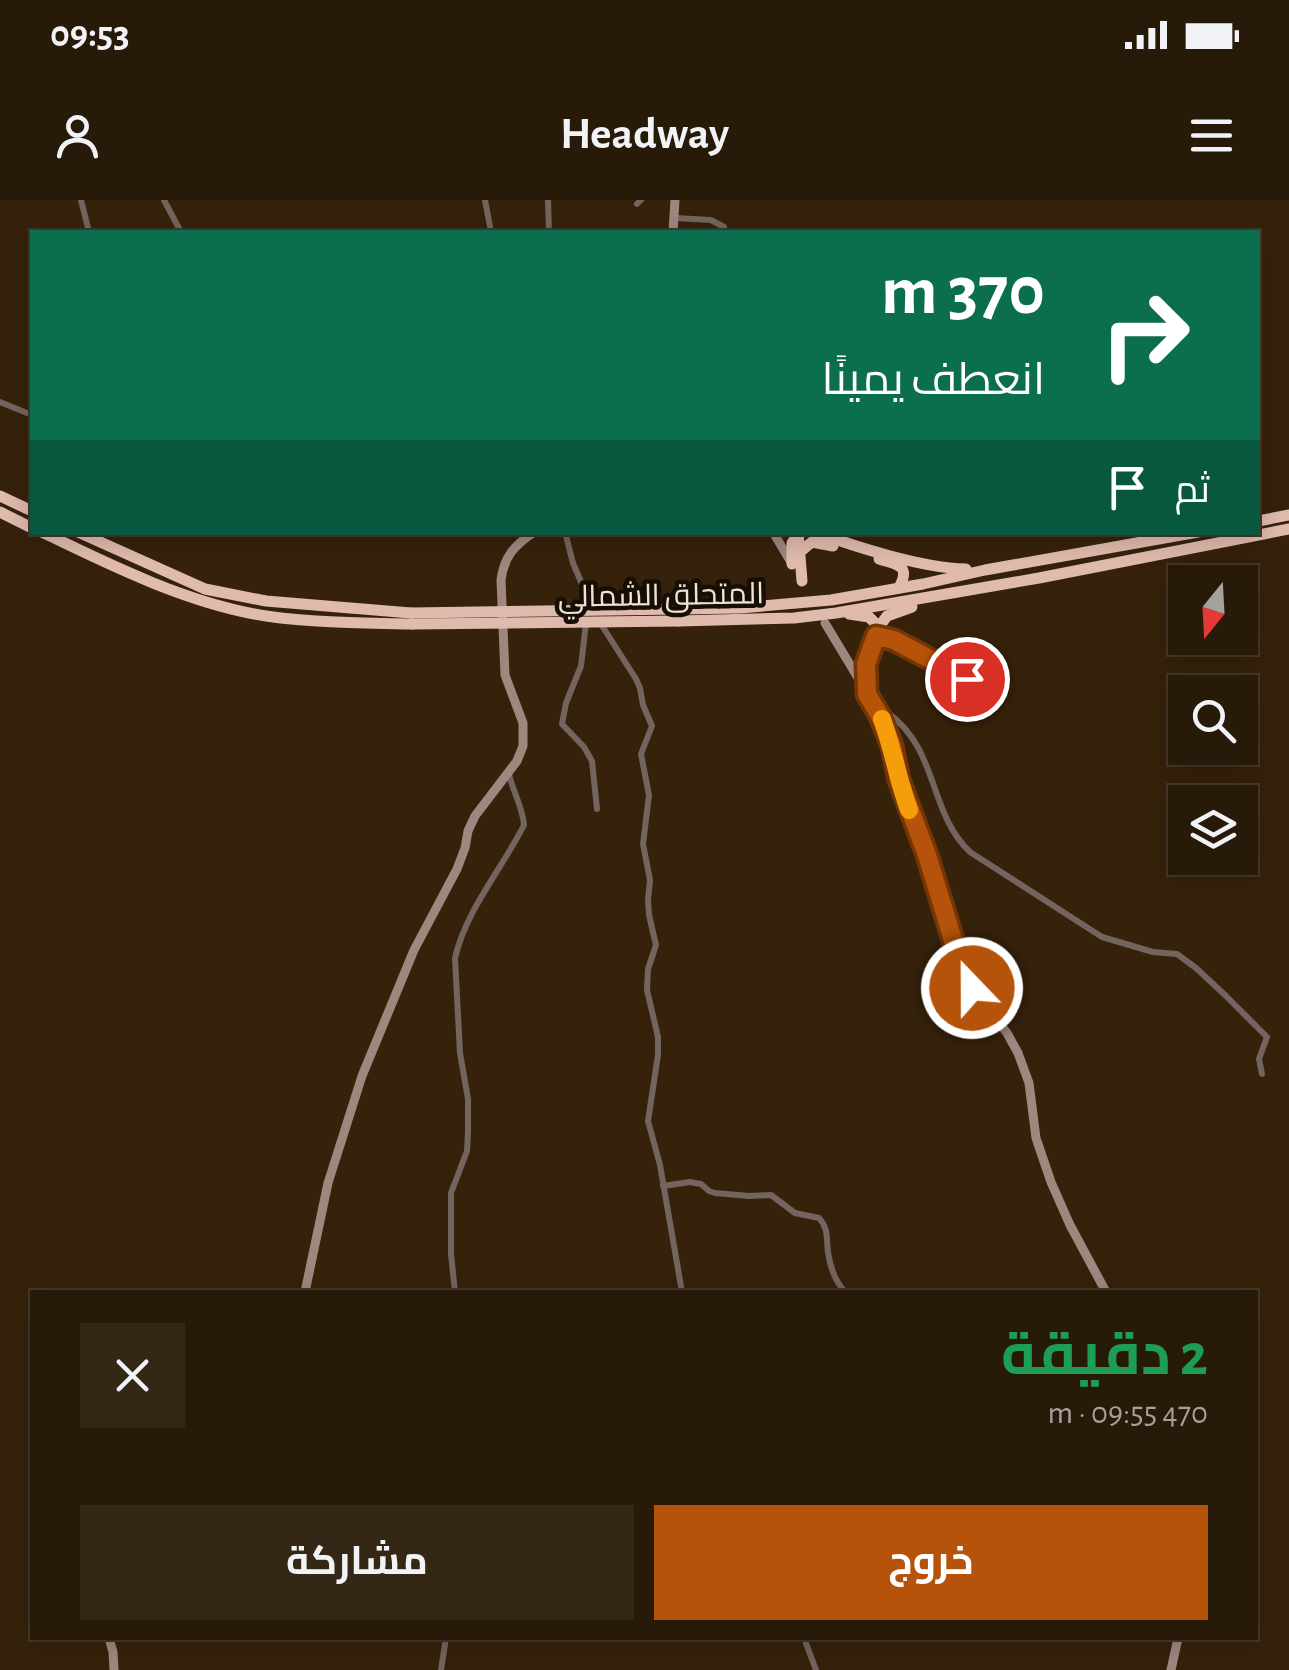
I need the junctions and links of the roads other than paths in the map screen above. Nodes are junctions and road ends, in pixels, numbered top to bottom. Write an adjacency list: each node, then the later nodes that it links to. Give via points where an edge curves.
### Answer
1 (81, 200): 8 (street)
2 (164, 200): 9 (street)
3 (484, 200): 10 (street)
4 (548, 200): 11 (street)
5 (675, 200): 6 (street)
6 (675, 218): 7 (street); 12 (street)
7 (724, 227)
8 (88, 230)
9 (180, 230)
10 (491, 230)
11 (549, 230)
12 (673, 230)
13 (0, 402): 14 (street)
14 (30, 414)
15 (0, 496): 16 (highway)
16 (30, 510)
17 (0, 512): 20 (highway)
18 (1289, 515): 19 (highway)
19 (1260, 521)
20 (30, 527)
21 (1289, 529): 31 (highway, المتحلق الشمالي)
22 (48, 535): 43 (highway, المتحلق الشمالي, via 192,597 264,616 323,622)
23 (85, 535): 43 (highway, المتحلق الشمالي, via 205,588)
24 (530, 535): 50 (street, via 512,549 501,580 505,675 524,734)
25 (566, 535): 40 (street)
26 (775, 535): 34 (street)
27 (797, 535): 34 (highway)
28 (798, 535): 33 (highway)
29 (1181, 535): 35 (highway, المتحلق الشمالي)
30 (1258, 535): 38 (highway, المتحلق الشمالي)
31 (1260, 535)
32 (818, 538): 33 (highway); 35 (highway); 37 (highway, via 899,565 905,577)
33 (801, 551): 36 (highway)
34 (792, 564): 36 (street)
35 (985, 570): 37 (highway, المتحلق الشمالي)
36 (802, 581): 39 (street)
37 (899, 588): 42 (highway, المتحلق الشمالي)
38 (962, 592): 41 (highway, المتحلق الشمالي); 45 (highway, via 887,616)
39 (809, 596)
40 (588, 602): 51 (street, via 581,666 562,724 592,761); 53 (street, via 636,679 652,726 642,754 649,795 643,844 656,945 646,979 658,1037 648,1112)
41 (840, 612): 42 (highway, المتحلق الشمالي, via 794,618); 45 (highway, via 869,617)
42 (679, 615): 43 (highway, المتحلق الشمالي, bridge)
43 (412, 618)
44 (825, 623): 46 (street)
45 (877, 631): 46 (highway); 47 (street)
46 (859, 671): 48 (highway)
47 (992, 686)
48 (867, 694): 49 (street)
49 (880, 716): 52 (street, via 888,713 911,733 950,828 970,852 1102,937 1177,954 1196,968 1266,1037); 58 (street, via 957,953 972,988 1018,1053 1051,1182)
50 (508, 774): 54 (street, via 468,830 362,1076 328,1183); 55 (street, via 524,825 455,958 468,1132 451,1193)
51 (597, 809)
52 (1262, 1074)
53 (663, 1186): 56 (street); 57 (street, via 690,1182 715,1193 771,1196 796,1213 820,1218 835,1279)
54 (306, 1290)
55 (455, 1290)
56 (682, 1290)
57 (844, 1290)
58 (1105, 1290)
59 (110, 1640): 63 (street)
60 (446, 1640): 64 (street)
61 (805, 1640): 65 (street)
62 (1178, 1640): 66 (street)
63 (114, 1670)
64 (441, 1670)
65 (816, 1670)
66 (1171, 1670)

